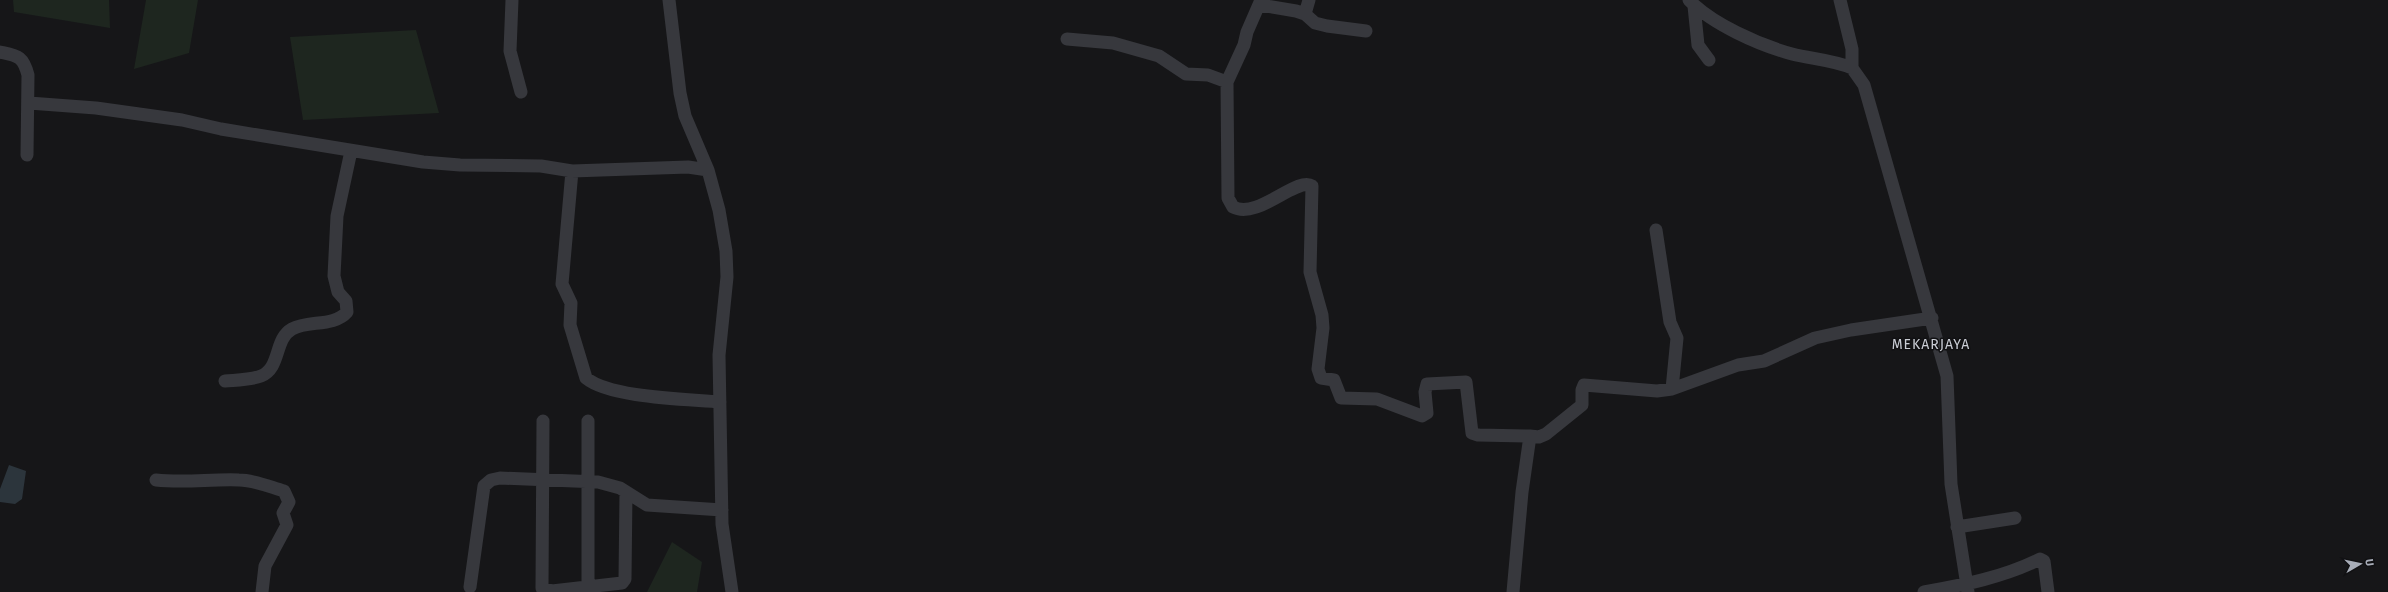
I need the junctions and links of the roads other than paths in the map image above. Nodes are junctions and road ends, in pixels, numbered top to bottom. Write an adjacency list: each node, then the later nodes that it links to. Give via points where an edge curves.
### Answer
1 (512, 0): 14 (street, via 510,51)
2 (669, 0): 18 (street, via 685,116)
3 (1309, 0): 7 (street)
4 (1840, 0): 12 (street, via 1852,49)
5 (1260, 2): 7 (street); 13 (street)
6 (1691, 3): 11 (street, via 1698,45); 12 (street, via 1726,27 1790,53 1844,64)
7 (1305, 14): 8 (street, via 1315,23)
8 (1366, 30)
9 (1068, 39): 13 (street, via 1113,43 1159,56 1186,74 1208,75)
10 (0, 52): 15 (street, via 20,57 25,62)
11 (1709, 60)
12 (1852, 68): 21 (street, via 1864,85)
13 (1227, 82): 27 (street, via 1228,190 1233,207 1241,210 1256,208 1302,186 1312,186 1310,272 1322,316 1318,369 1320,378 1334,380 1341,398 1377,399 1422,416 1427,413 1427,384 1466,382 1472,433)
14 (521, 92)
15 (29, 103): 16 (street, via 96,108 182,120); 17 (street)
16 (351, 151): 19 (street, via 460,165 541,166); 22 (street, via 337,216 334,276 338,292 346,301 347,312 333,320 293,328 285,334 273,363 262,376)
17 (27, 155)
18 (708, 170): 19 (street, via 680,167); 24 (street, via 720,217 727,264 719,355)
19 (572, 171): 24 (street, via 562,284 571,303 570,325 586,378 600,386 646,396)
20 (1656, 230): 23 (street, via 1670,322 1677,338)
21 (1932, 318): 23 (street, via 1815,338 1764,360 1738,365); 34 (street, via 1948,388 1950,478)
22 (225, 381)
23 (1672, 389): 27 (street, via 1658,391 1584,384 1582,405 1546,434 1539,437)
24 (720, 402): 32 (street)
25 (543, 421): 29 (street)
26 (588, 421): 30 (street)
27 (1530, 436): 40 (street)
28 (156, 480): 38 (street, via 180,483 241,480 284,491 289,502 283,513 287,525 265,566)
29 (544, 480): 30 (street); 35 (street, via 500,478 490,480 484,486); 36 (street, via 542,588 546,591)
30 (589, 481): 31 (street, via 611,484); 36 (street)
31 (626, 492): 32 (street, via 647,505); 36 (street, via 625,579 618,584)
32 (722, 510): 39 (street, via 725,556)
33 (2015, 518): 34 (street)
34 (1957, 527): 37 (street)
35 (470, 587)
36 (588, 588)
37 (1968, 588): 41 (street); 42 (street, via 2043,559)
38 (262, 592)
39 (732, 592)
40 (1513, 592)
41 (1924, 592)
42 (2048, 592)

